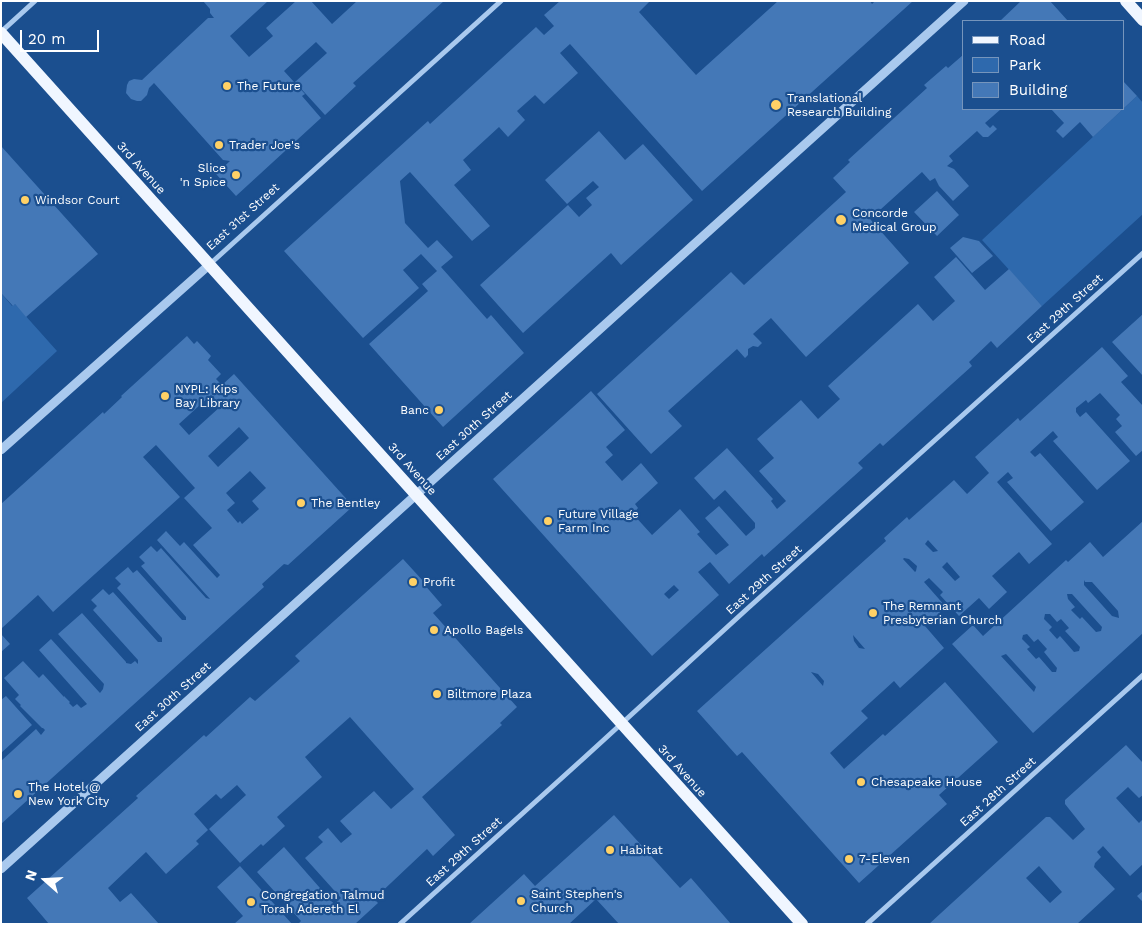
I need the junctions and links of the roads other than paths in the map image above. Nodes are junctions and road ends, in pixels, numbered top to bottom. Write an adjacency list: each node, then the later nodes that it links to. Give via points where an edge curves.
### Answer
1 (35, 1): 6 (street)
2 (501, 1): 8 (street, East 31st Street)
3 (964, 1): 10 (street, East 30th Street)
4 (1126, 1): 5 (main road)
5 (1143, 20)
6 (1, 32): 8 (main road, 3rd Avenue)
7 (1143, 253): 12 (street, East 29th Street)
8 (210, 265): 9 (street, East 31st Street); 10 (main road, 3rd Avenue)
9 (1, 450)
10 (417, 495): 12 (main road, 3rd Avenue); 13 (street, East 30th Street)
11 (1143, 675): 16 (street, East 28th Street)
12 (622, 724): 14 (street, East 29th Street); 15 (main road, 3rd Avenue)
13 (1, 869)
14 (400, 924)
15 (802, 924)
16 (867, 924)

